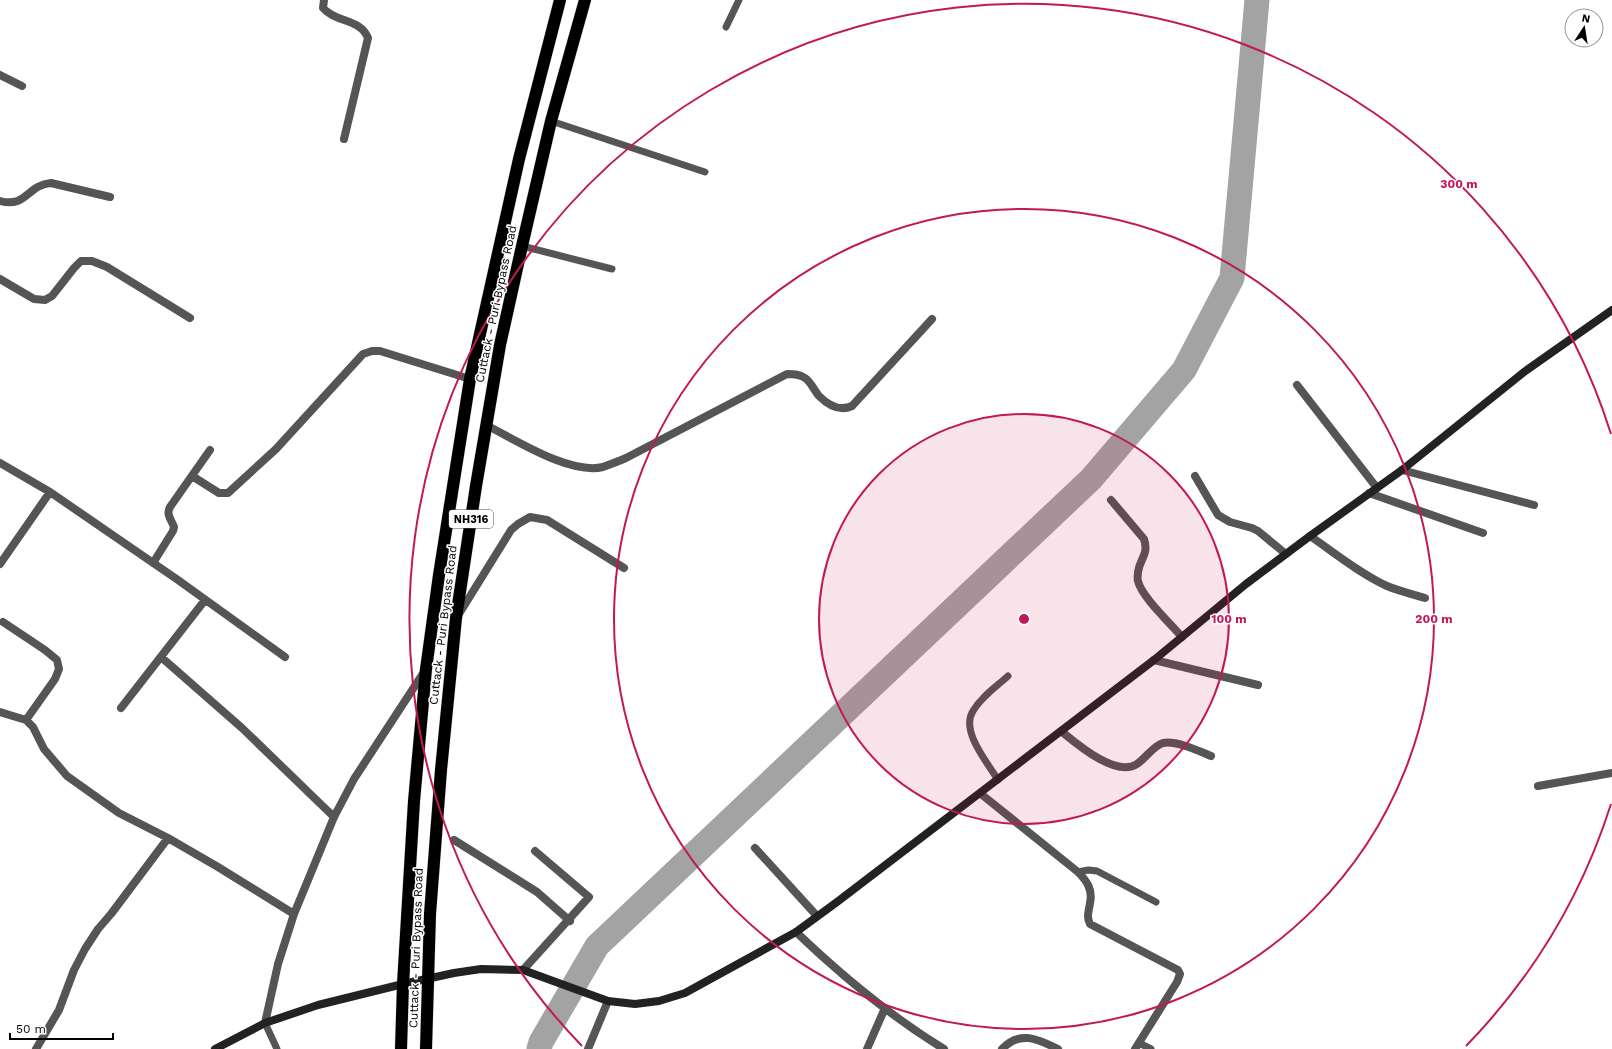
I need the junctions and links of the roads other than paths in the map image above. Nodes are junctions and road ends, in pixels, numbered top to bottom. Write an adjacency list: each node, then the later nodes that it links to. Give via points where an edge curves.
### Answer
1 (324, 0): 9 (street, via 323,8 328,14 357,24 365,30 368,38)
2 (560, 0): 19 (highway, Cuttack - Puri Bypass Road / NH316, via 519,159)
3 (585, 0): 8 (highway, Cuttack - Puri Bypass Road / NH316)
4 (739, 0): 5 (lane)
5 (726, 26)
6 (0, 76): 7 (street)
7 (22, 86)
8 (551, 121): 10 (lane); 13 (highway, Cuttack - Puri Bypass Road / NH316)
9 (344, 139)
10 (705, 172)
11 (110, 197): 12 (street, via 51,183 36,187 17,202)
12 (0, 201)
13 (522, 246): 14 (lane); 21 (highway, Cuttack - Puri Bypass Road / NH316, via 500,345)
14 (612, 269)
15 (0, 279): 17 (street, via 34,299 45,300 52,296 81,261 92,261 107,267)
16 (1612, 310): 24 (street, via 1524,372)
17 (190, 318)
18 (932, 319): 21 (street, via 852,406 845,410 828,404 818,396 806,378 787,374 626,458 602,467 579,467 560,462)
19 (470, 379): 26 (street, via 380,351 363,354 276,449 228,493 219,493); 47 (highway, Cuttack - Puri Bypass Road / NH316)
20 (1297, 385): 27 (street)
21 (486, 425): 41 (highway, Cuttack - Puri Bypass Road / NH316)
22 (210, 450): 26 (street)
23 (0, 462): 28 (street)
24 (1402, 470): 27 (street); 31 (street)
25 (1195, 476): 35 (street, via 1218,515 1230,522 1258,531)
26 (195, 478): 36 (street, via 170,507 168,512 173,531)
27 (1377, 488): 29 (street)
28 (50, 492): 34 (street); 36 (street)
29 (1369, 493): 32 (street); 33 (street)
30 (1111, 500): 43 (street, via 1144,540 1146,553 1138,570 1138,581 1144,593)
31 (1534, 506)
32 (1483, 534)
33 (1310, 536): 35 (street); 39 (street, via 1362,573 1398,590)
34 (3, 554): 37 (street)
35 (1286, 554): 43 (street)
36 (153, 563): 40 (street)
37 (0, 564)
38 (624, 568): 41 (street, via 547,520 530,518 511,530)
39 (1425, 598)
40 (205, 600): 44 (street); 45 (street)
41 (456, 618): 71 (highway, Cuttack - Puri Bypass Road / NH316, via 438,802)
42 (2, 622): 52 (street, via 57,660 59,669 55,679)
43 (1182, 637): 46 (street)
44 (161, 657): 50 (street); 59 (street, via 242,728)
45 (285, 657)
46 (1154, 660): 49 (street); 53 (street)
47 (426, 669): 59 (street, via 354,779); 72 (highway, Cuttack - Puri Bypass Road / NH316, via 414,801)
48 (1008, 676): 56 (lane, via 972,712 969,730)
49 (1258, 685)
50 (121, 708)
51 (0, 712): 52 (street)
52 (26, 720): 60 (street, via 44,749 67,776 119,813)
53 (1061, 731): 54 (street, via 1084,749 1120,767 1136,765 1163,743 1174,743); 56 (street)
54 (1211, 756)
55 (1612, 773): 57 (street)
56 (998, 780): 58 (street)
57 (1538, 786)
58 (981, 794): 64 (street); 67 (street)
59 (334, 817): 66 (street)
60 (168, 838): 66 (street); 77 (street, via 85,949 59,1010)
61 (454, 840): 68 (street, via 537,892)
62 (754, 848): 67 (street)
63 (535, 851): 68 (street, via 589,897)
64 (1078, 872): 65 (lane, via 1097,872); 76 (street, via 1088,883 1090,890 1087,914 1090,924 1174,967 1180,974)
65 (1156, 902)
66 (294, 914): 75 (street, via 278,964)
67 (818, 916): 69 (street)
68 (570, 920): 70 (street)
69 (796, 932): 73 (street, via 685,993 659,1001 641,1003); 74 (street, via 832,967)
70 (523, 970): 71 (street, via 481,969); 73 (street)
71 (428, 978): 72 (street); 81 (highway, Cuttack - Puri Bypass Road / NH316)
72 (403, 984): 75 (street, via 318,1005); 80 (highway, Cuttack - Puri Bypass Road / NH316)
73 (608, 1001): 82 (street)
74 (885, 1008): 83 (street); 84 (street)
75 (265, 1023): 78 (street); 79 (lane)
76 (1137, 1046): 87 (lane)
77 (36, 1049)
78 (215, 1049)
79 (277, 1049)
80 (402, 1049)
81 (426, 1049)
82 (588, 1049)
83 (867, 1049)
84 (944, 1049)
85 (1002, 1049): 86 (street, via 1012,1040 1021,1038 1035,1039)
86 (1058, 1049)
87 (1151, 1049)

